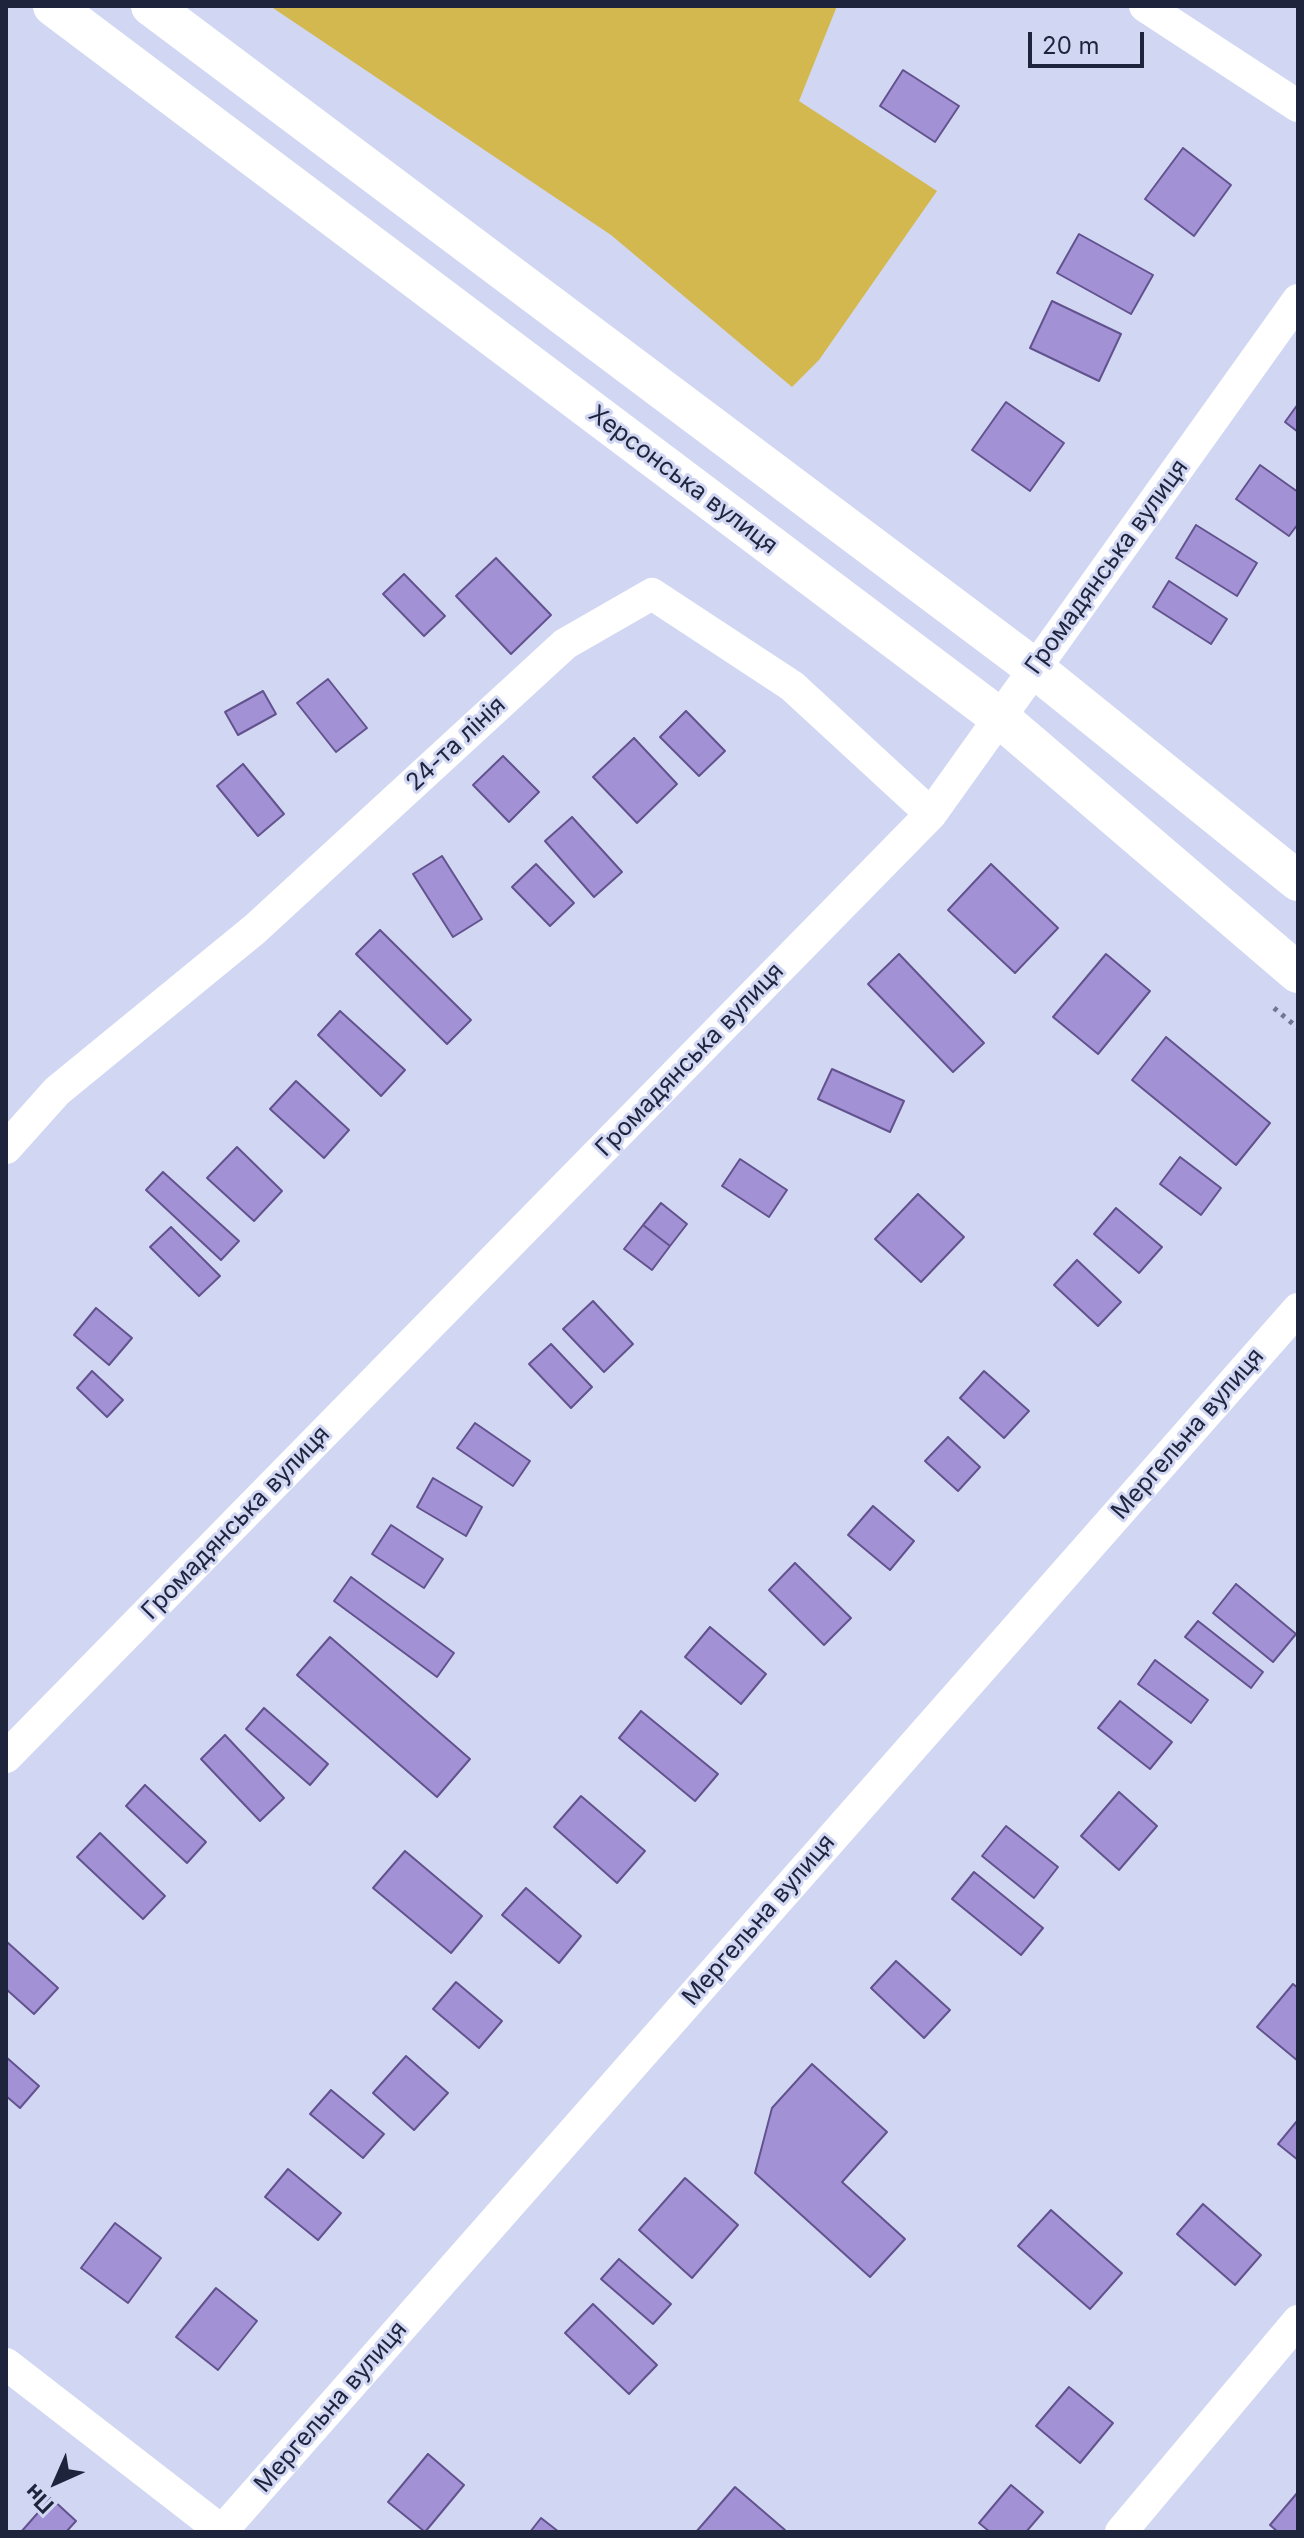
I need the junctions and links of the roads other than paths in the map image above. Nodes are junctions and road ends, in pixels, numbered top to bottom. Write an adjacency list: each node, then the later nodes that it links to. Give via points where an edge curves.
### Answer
1 (53, 6): 7 (street, Херсонська вулиця)
2 (151, 6): 6 (street)
3 (1145, 6): 4 (street)
4 (1298, 106)
5 (1298, 300): 6 (street, Громадянська вулиця)
6 (1034, 668): 7 (street, Громадянська вулиця); 9 (street)
7 (1000, 718): 8 (street, Громадянська вулиця); 10 (street, Херсонська вулиця)
8 (931, 814): 11 (street, 24-та лінія, via 792,686 652,594 565,644 255,929 57,1091); 13 (street, Громадянська вулиця)
9 (1298, 881)
10 (1298, 973)
11 (6, 1148)
12 (1298, 1309): 16 (street, Мергельна вулиця)
13 (6, 1757)
14 (1298, 2321): 17 (street)
15 (6, 2364): 16 (street)
16 (222, 2532)
17 (1121, 2532)

